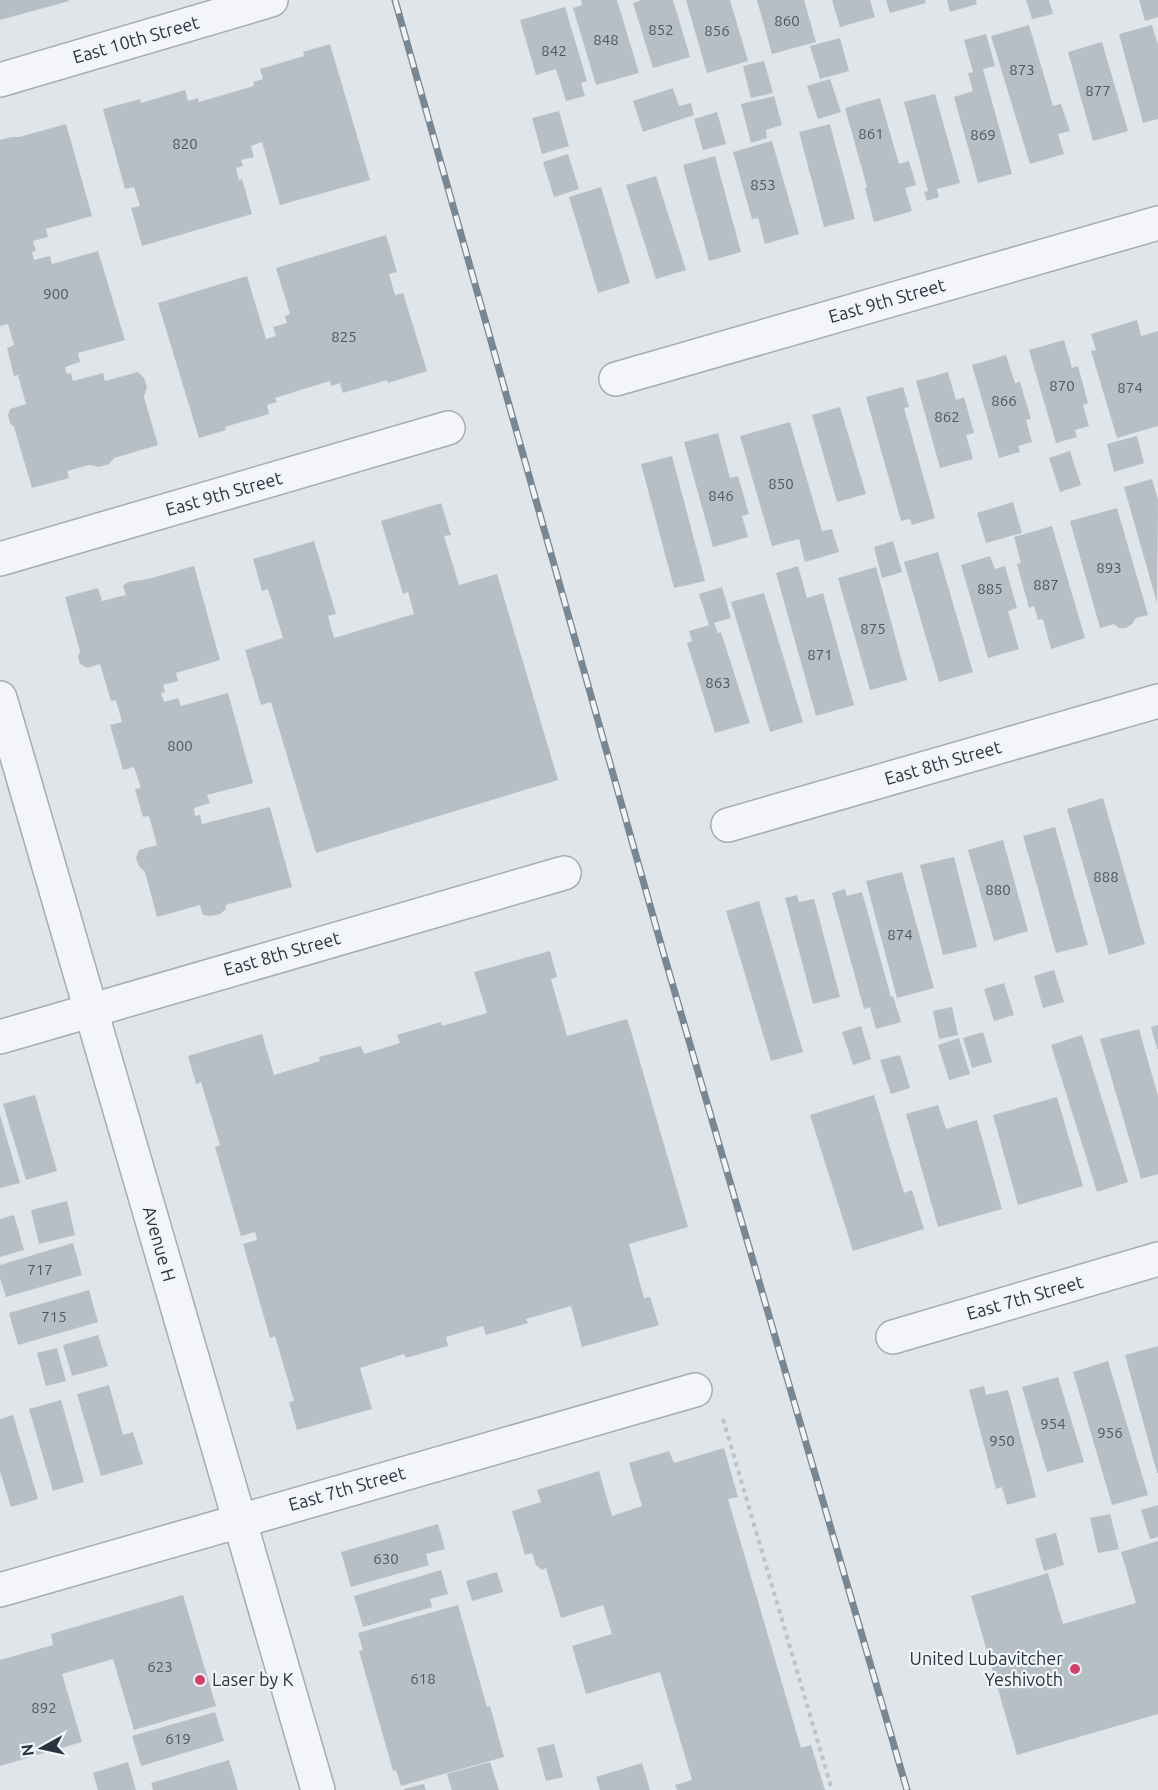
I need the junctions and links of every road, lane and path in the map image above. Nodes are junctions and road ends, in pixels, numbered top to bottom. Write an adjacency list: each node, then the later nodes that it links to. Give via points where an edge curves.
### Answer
1 (271, 0): 2 (street, East 10th Street)
2 (0, 80)
3 (1158, 223): 4 (street, East 9th Street)
4 (616, 379)
5 (447, 428): 6 (street, East 9th Street)
6 (0, 559)
7 (0, 698): 11 (street, Avenue H)
8 (1158, 701): 9 (street, East 8th Street)
9 (728, 825)
10 (564, 873): 11 (street, East 8th Street)
11 (91, 1010): 12 (street, East 8th Street); 17 (street, Avenue H)
12 (0, 1036)
13 (1158, 1259): 14 (street, East 7th Street)
14 (893, 1337)
15 (694, 1389): 17 (street, East 7th Street)
16 (723, 1419): 20 (path)
17 (239, 1520): 18 (street, East 7th Street); 19 (street, Avenue H)
18 (0, 1590)
19 (318, 1790)
20 (831, 1790)

